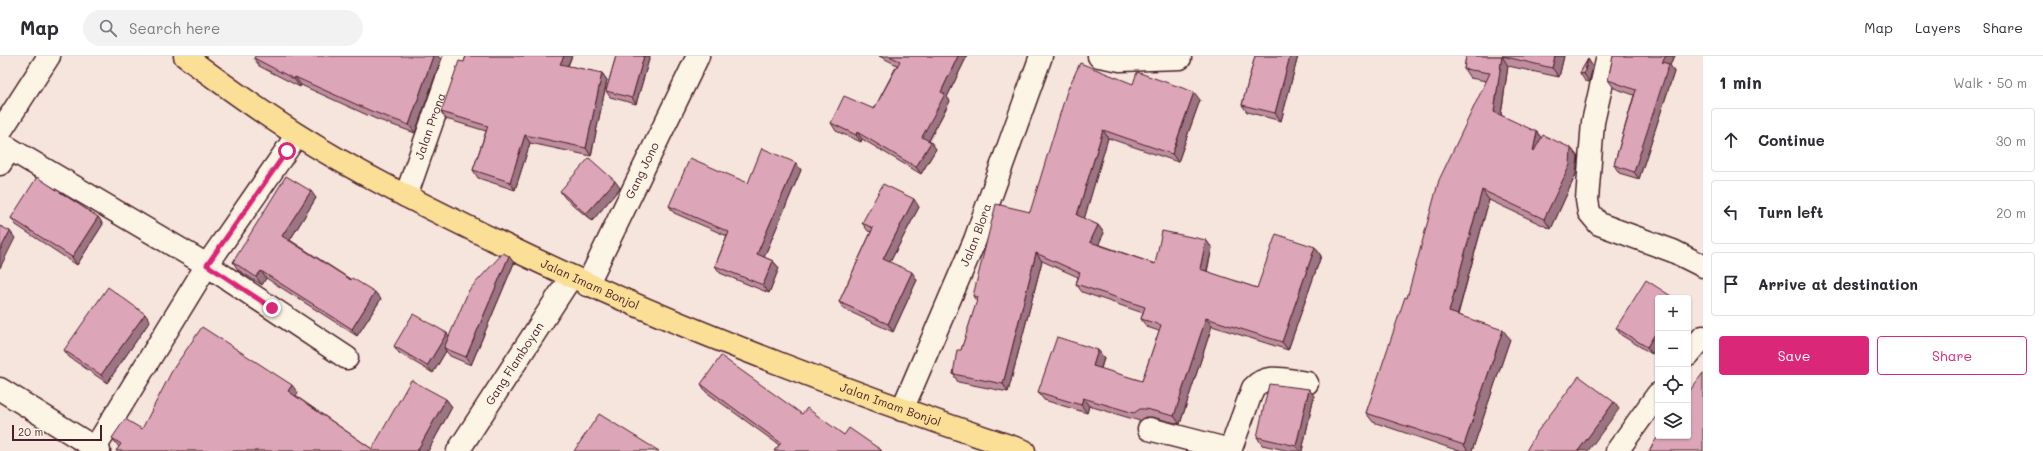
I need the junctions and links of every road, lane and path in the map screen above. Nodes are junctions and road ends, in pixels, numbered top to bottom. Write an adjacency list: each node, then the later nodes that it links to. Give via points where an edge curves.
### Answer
1 (49, 56): 10 (street)
2 (185, 56): 9 (highway, Jalan Imam Bonjol)
3 (455, 56): 11 (street, Jalan Prona)
4 (698, 56): 14 (street, Gang Jono)
5 (1041, 56): 21 (street, Jalan Blora, via 975,240)
6 (1100, 56): 8 (street, via 1133,60)
7 (1608, 56): 13 (street, via 1593,122 1587,200 1589,212 1599,224 1673,250)
8 (1180, 58)
9 (297, 135): 11 (highway, Jalan Imam Bonjol); 12 (street)
10 (3, 147): 12 (street)
11 (406, 196): 14 (highway, Jalan Imam Bonjol)
12 (207, 265): 17 (street); 23 (street)
13 (1703, 266)
14 (579, 281): 21 (highway, Jalan Imam Bonjol, via 771,362); 24 (street, Gang Flamboyan)
15 (1703, 337): 16 (street)
16 (1691, 352)
17 (347, 358)
18 (1307, 383): 26 (street, via 1269,378 1260,381 1253,388)
19 (0, 389): 23 (street)
20 (1655, 398): 27 (street)
21 (902, 410): 25 (highway, Jalan Imam Bonjol)
22 (1149, 429): 26 (street)
23 (96, 450)
24 (458, 451)
25 (1024, 451)
26 (1230, 451)
27 (1617, 451)

